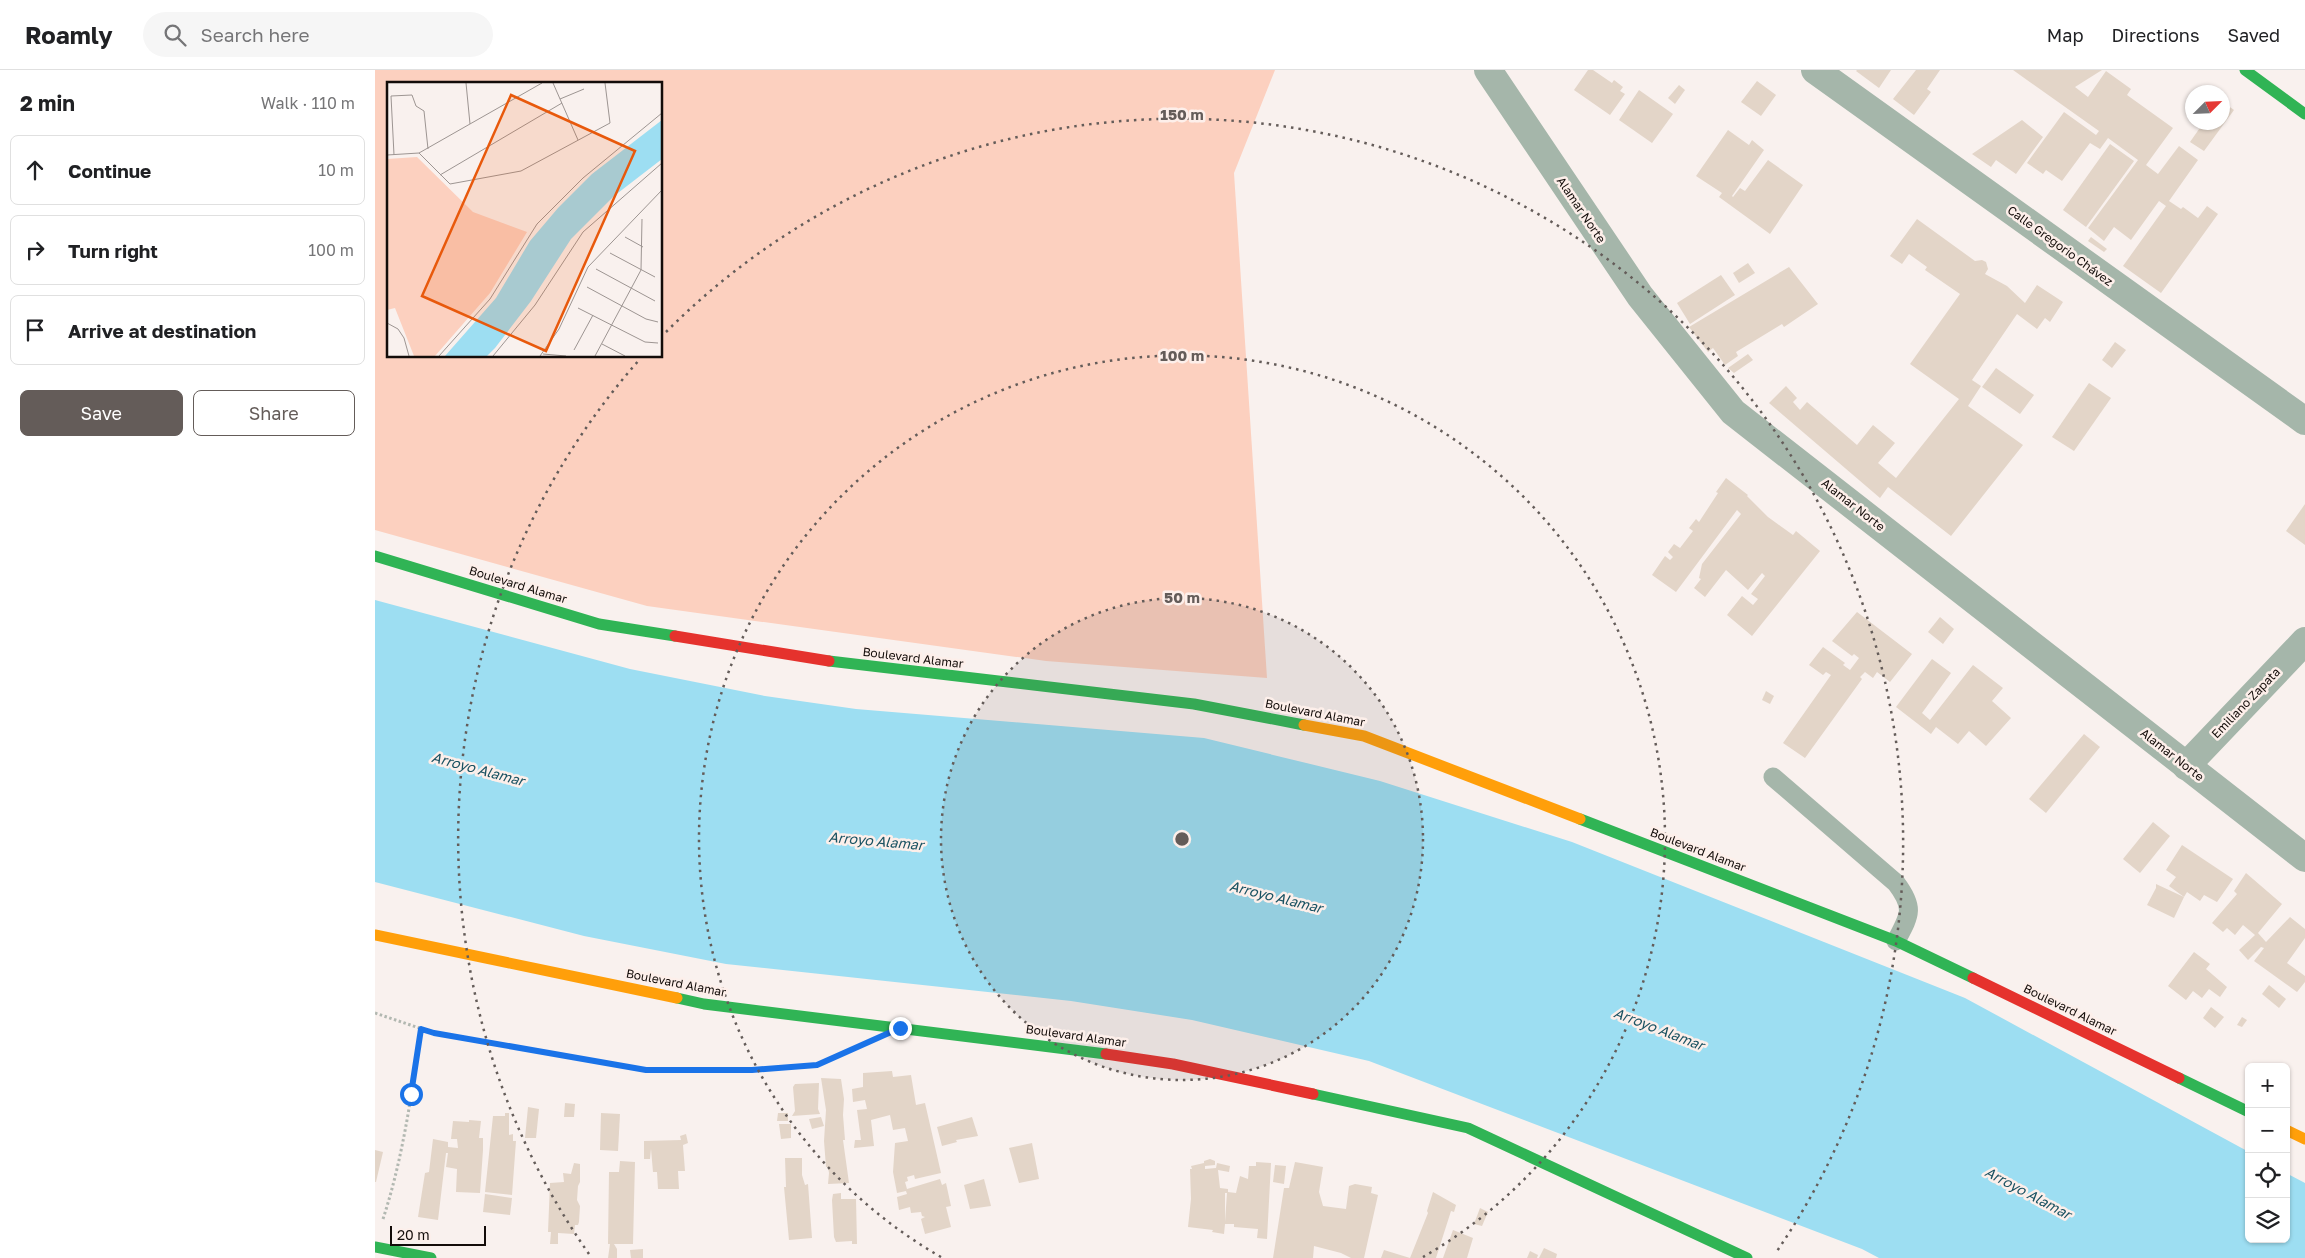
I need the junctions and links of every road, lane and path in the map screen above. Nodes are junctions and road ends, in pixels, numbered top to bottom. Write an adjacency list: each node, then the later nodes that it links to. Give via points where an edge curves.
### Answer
1 (1488, 70): 8 (street, Alamar Norte, via 1640,296 1733,412)
2 (1815, 70): 5 (street, Calle Gregorio Chávez)
3 (2245, 70): 4 (main road)
4 (2305, 114)
5 (2305, 421)
6 (375, 556): 12 (main road, Boulevard Alamar, via 599,624 856,665 1193,704 1364,736)
7 (2303, 648): 8 (street, Emiliano Zapata)
8 (2186, 766): 10 (street, Alamar Norte)
9 (1773, 777): 12 (lane, via 1896,883 1907,898 1910,914)
10 (2305, 858)
11 (375, 935): 22 (main road, Boulevard Alamar, via 704,1004 1173,1064 1468,1128)
12 (1896, 941): 16 (main road, Boulevard Alamar)
13 (375, 1013): 14 (path)
14 (421, 1029): 15 (path, via 646,1070 752,1070 817,1065); 19 (path, via 409,1104)
15 (850, 1050)
16 (2245, 1110)
17 (2290, 1132): 18 (main road)
18 (2305, 1139)
19 (381, 1226)
20 (375, 1247): 21 (main road)
21 (431, 1258)
22 (1747, 1258)

